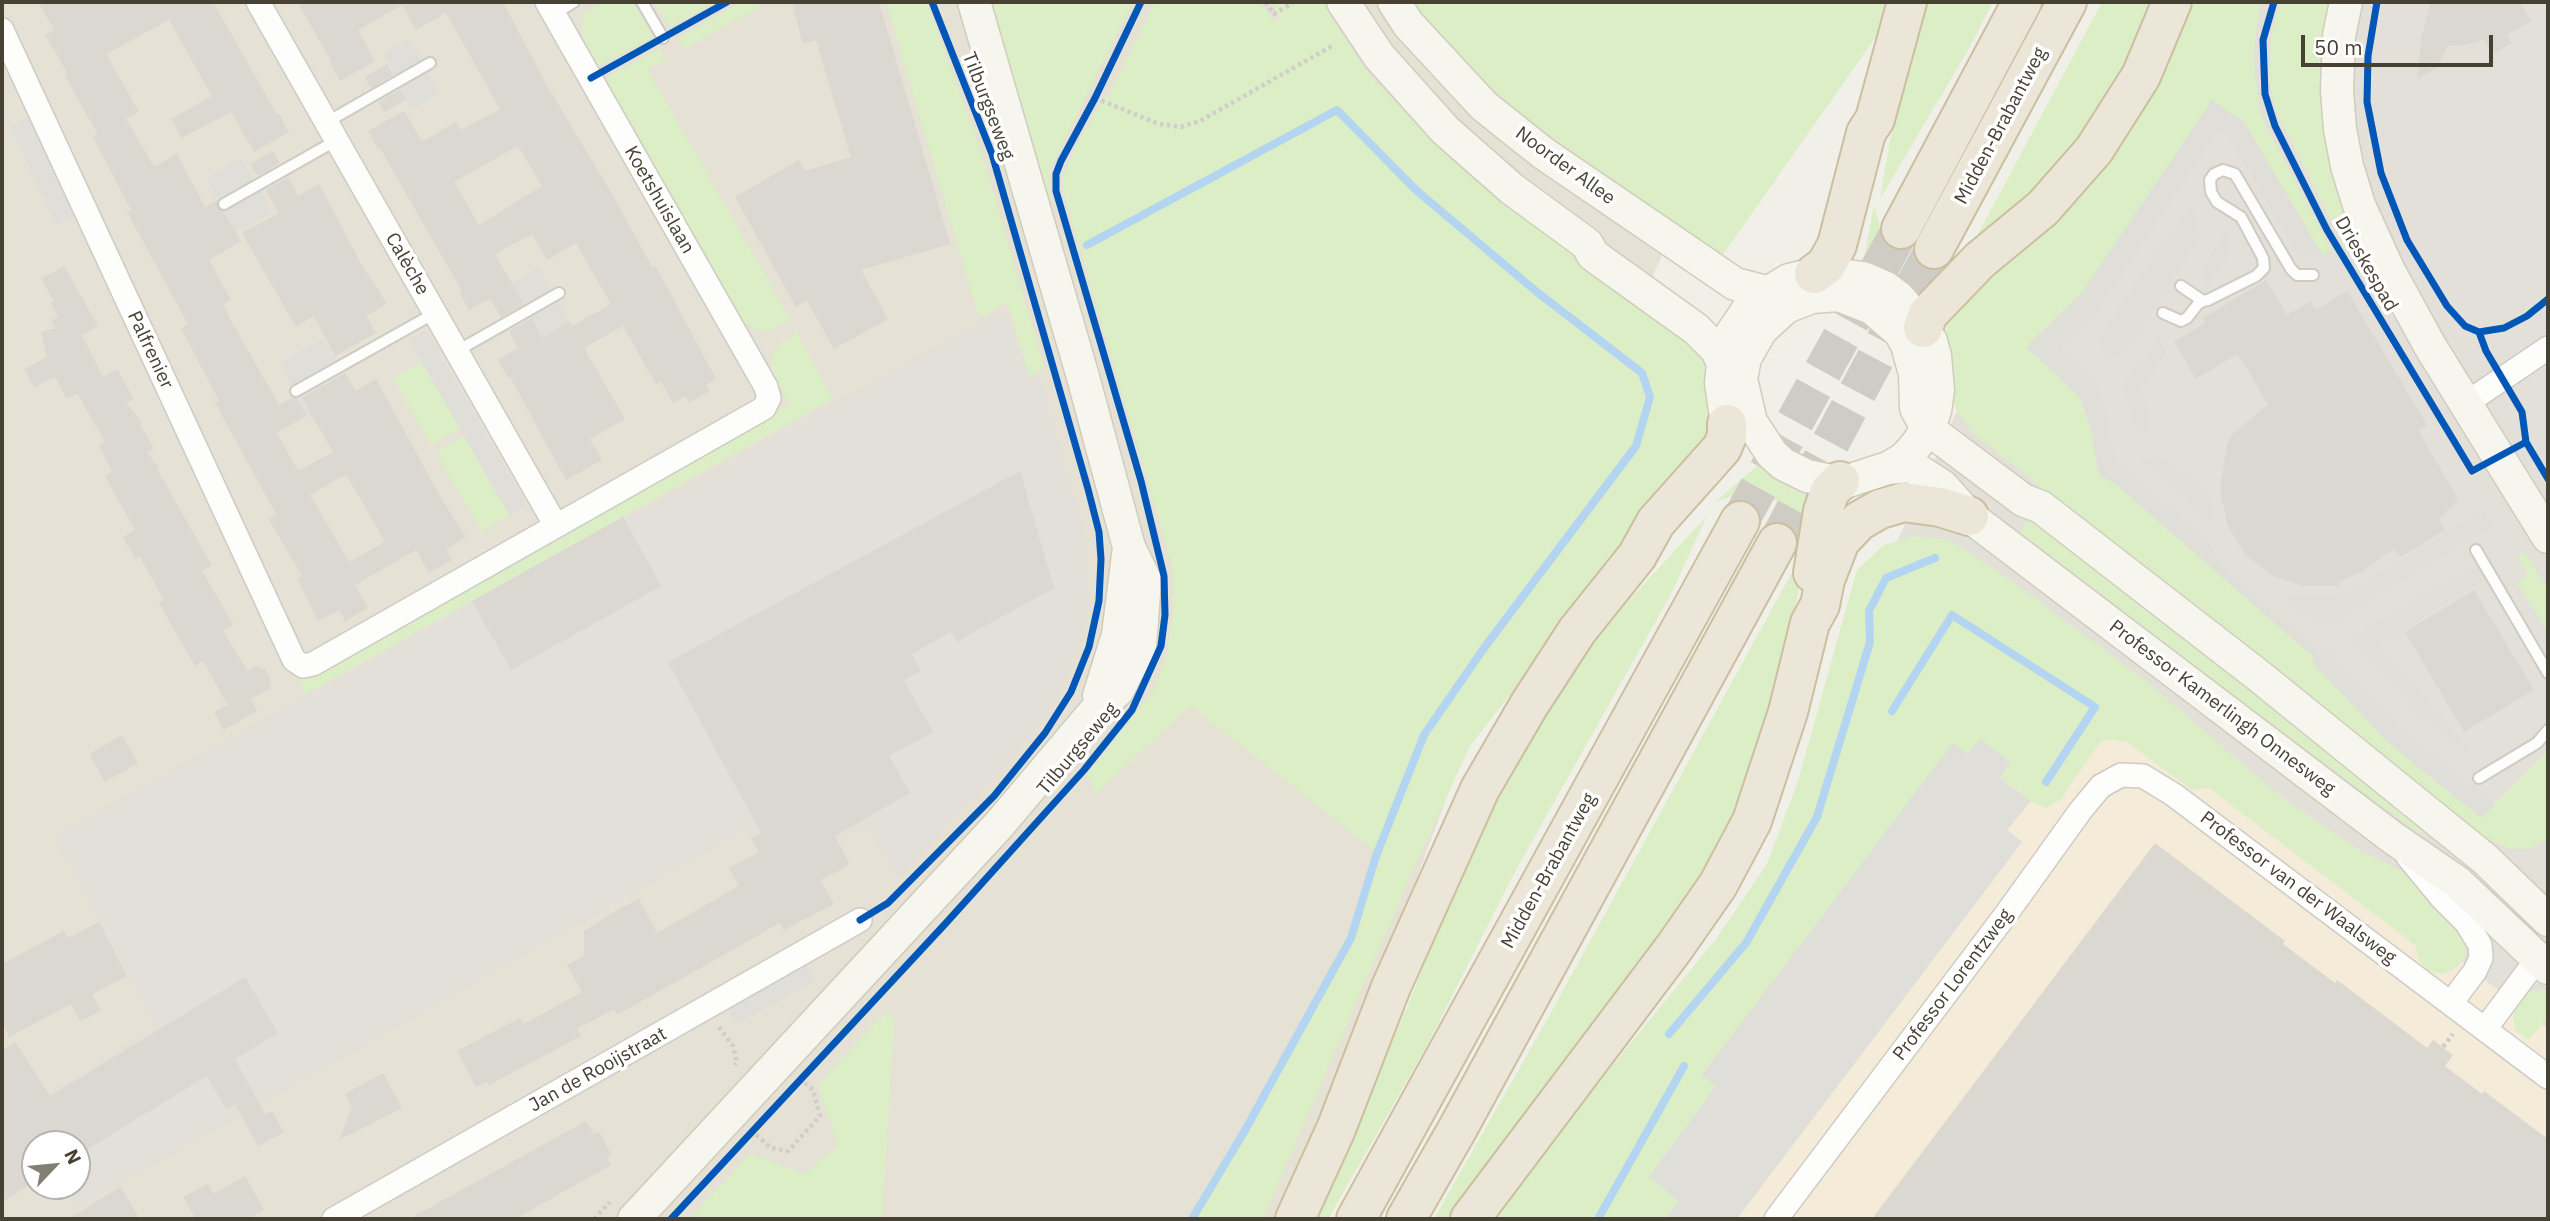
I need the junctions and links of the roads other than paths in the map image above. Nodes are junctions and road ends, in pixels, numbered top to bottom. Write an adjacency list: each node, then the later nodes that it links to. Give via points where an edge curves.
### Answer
1 (258, 2): 16 (street, Calèche)
2 (574, 2): 12 (lane)
3 (642, 2): 14 (lane)
4 (974, 2): 58 (street, Tilburgseweg, via 1129,547 1118,635 1096,710 947,883)
5 (1343, 2): 31 (street, via 1379,56 1445,130 1512,189 1587,244 1601,245 1706,315 1725,330)
6 (1394, 2): 23 (street, Noorder Allee, via 1408,24 1484,106 1543,153 1735,284)
7 (1907, 2): 21 (highway, via 1837,245 1826,265)
8 (2022, 2): 18 (highway, Midden-Brabantweg)
9 (2067, 2): 19 (highway, Midden-Brabantweg)
10 (2172, 2): 28 (highway, via 2141,76 2094,150 2043,208 1980,260 1928,314)
11 (2346, 2): 33 (street, via 2339,36 2337,91 2347,166 2379,251)
12 (550, 8): 40 (street, Koetshuislaan, via 769,398 764,408)
13 (2, 30): 40 (street, Palfrenier, via 294,660 303,667 313,664)
14 (663, 38)
15 (430, 63): 16 (lane)
16 (332, 131): 17 (lane); 26 (street, Calèche)
17 (224, 204)
18 (1901, 229)
19 (1934, 250)
20 (2313, 275): 25 (lane, via 2297,275 2291,269 2235,174 2218,171 2210,180 2213,197 2241,217 2265,263 2256,276)
21 (1828, 282): 23 (street, via 1788,281); 28 (street, via 1863,278 1886,288); 31 (street, via 1779,313); 34 (street, via 1839,295 1863,303 1900,332 1913,359 1916,408)
22 (2181, 286): 25 (lane)
23 (1766, 292): 31 (street, via 1746,310)
24 (559, 293): 30 (lane)
25 (2203, 301): 27 (lane, via 2181,321)
26 (435, 313): 30 (street, Calèche); 32 (lane)
27 (2163, 313)
28 (1923, 328): 34 (street, via 1935,356)
29 (2548, 348): 33 (street)
30 (457, 351): 40 (street, Calèche)
31 (1733, 353): 35 (street, via 1721,383)
32 (296, 391)
33 (2465, 404): 41 (street)
34 (1932, 414): 36 (street, via 1905,458); 50 (street, via 2023,500 2040,507 2259,676)
35 (1739, 424): 37 (street, via 1783,464 1807,476); 59 (highway, via 1656,522 1637,556 1577,632 1480,789)
36 (1888, 468): 37 (street); 38 (street, Professor Kamerlingh Onnesweg, via 1911,466 1942,486)
37 (1840, 481): 44 (highway, via 1830,491 1823,511 1808,604)
38 (1969, 516): 44 (highway, via 1904,502 1859,521 1835,551 1820,605); 49 (street, Professor Kamerlingh Onnesweg)
39 (1740, 522): 60 (highway, Midden-Brabantweg)
40 (556, 526)
41 (2548, 537)
42 (1777, 543): 61 (highway)
43 (2476, 550): 45 (lane)
44 (1810, 623): 62 (highway, via 1788,712 1752,821 1718,885)
45 (2548, 673)
46 (2548, 730): 48 (lane, via 2537,743)
47 (2143, 776): 54 (street, Professor van der Waalsweg); 63 (street, Professor Lorentzweg, via 2121,775 2101,786 2081,810)
48 (2479, 778)
49 (2393, 838): 52 (street, Professor Kamerlingh Onnesweg, via 2457,882); 54 (street, via 2480,944 2481,958 2475,971)
50 (2546, 914): 52 (street); 53 (street)
51 (860, 920): 57 (street, Jan de Rooijstraat)
52 (2503, 926): 53 (street, Professor Kamerlingh Onnesweg)
53 (2543, 963): 55 (street)
54 (2451, 1003): 55 (street, Professor van der Waalsweg)
55 (2485, 1029): 56 (street, Professor van der Waalsweg)
56 (2548, 1077)
57 (334, 1219)
58 (634, 1219)
59 (1294, 1219)
60 (1356, 1219)
61 (1406, 1219)
62 (1470, 1219)
63 (1776, 1219)

